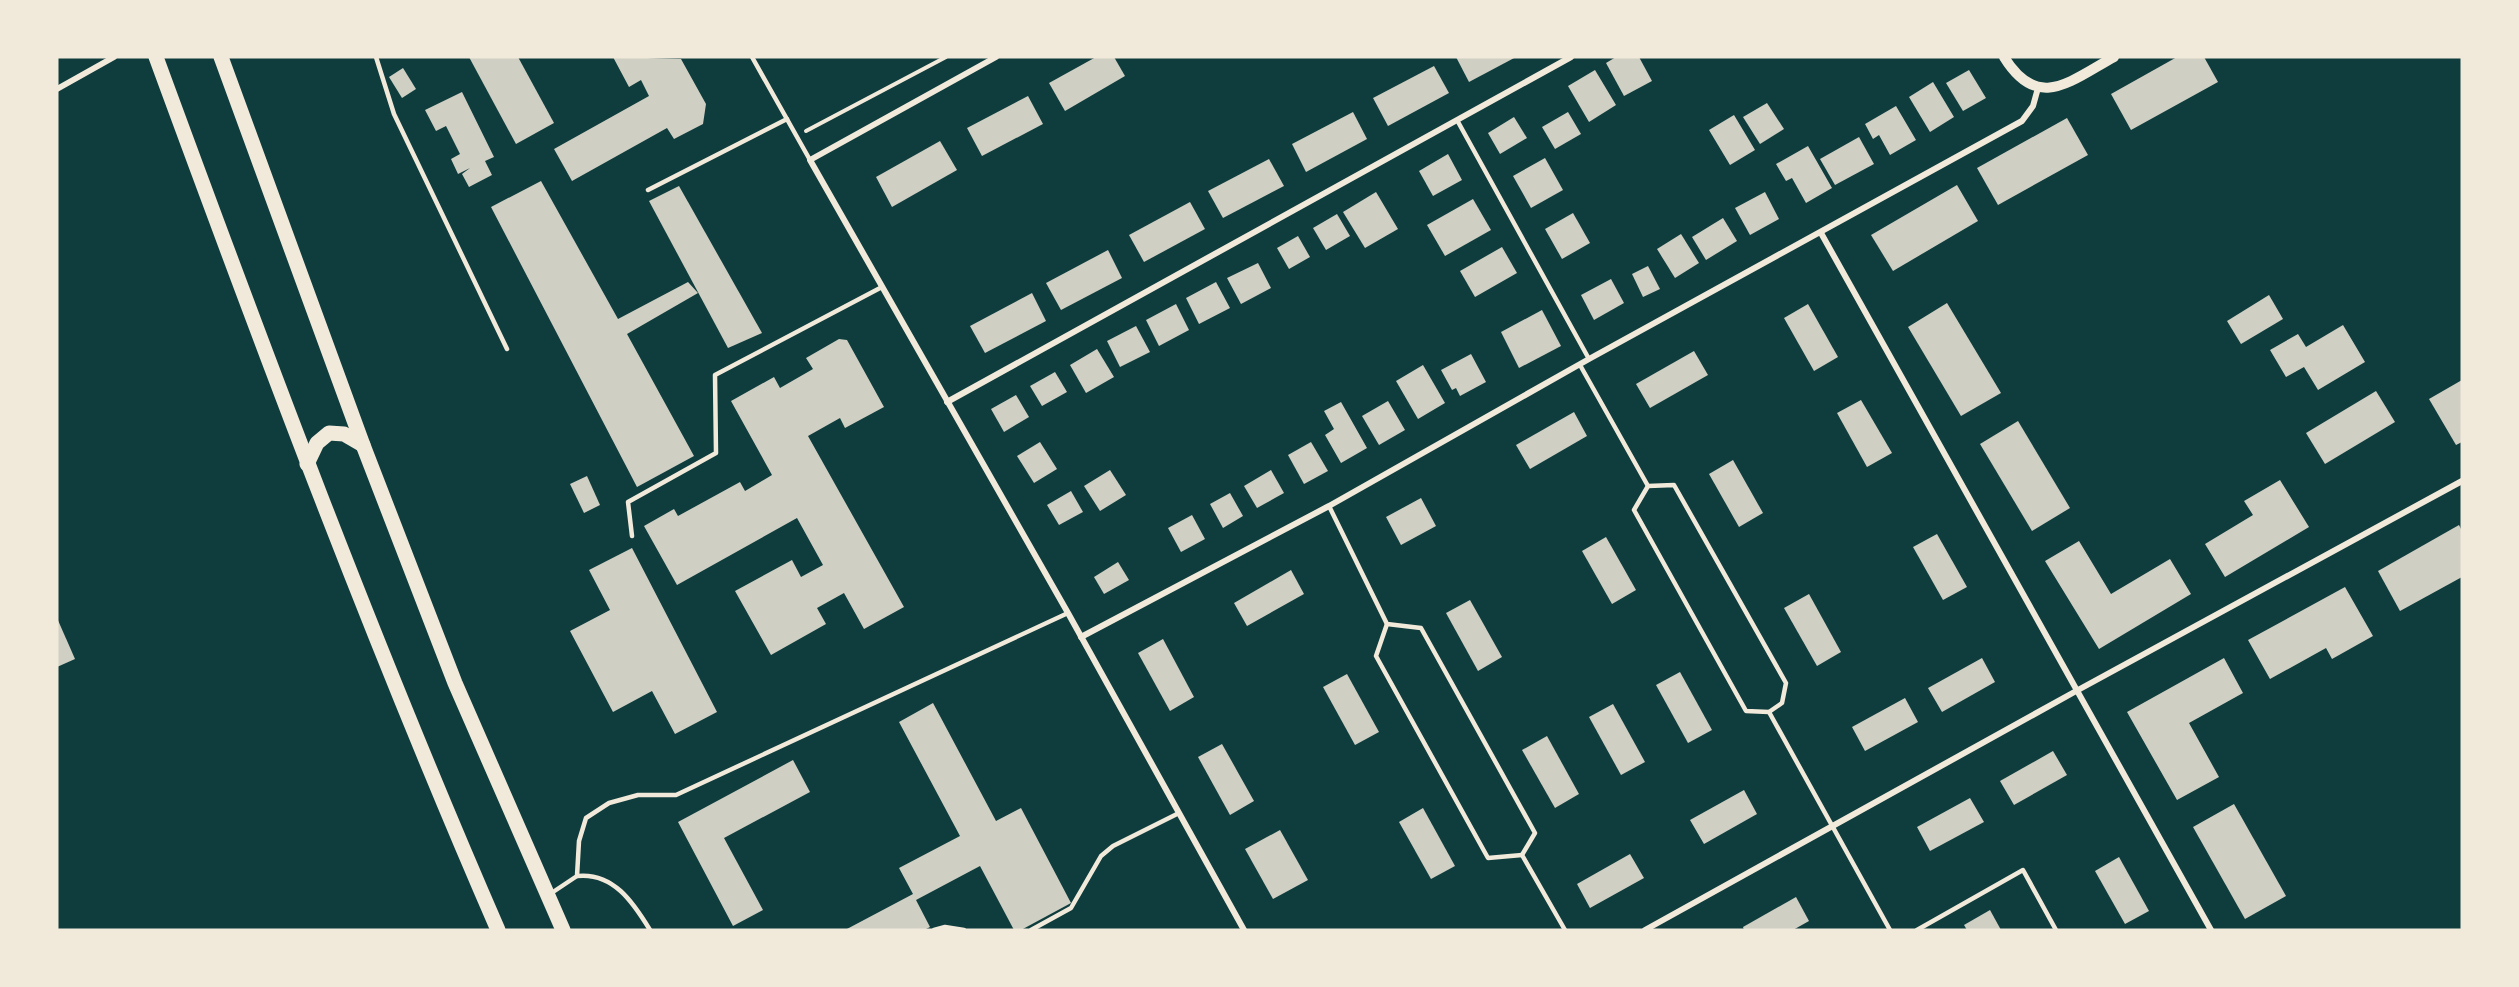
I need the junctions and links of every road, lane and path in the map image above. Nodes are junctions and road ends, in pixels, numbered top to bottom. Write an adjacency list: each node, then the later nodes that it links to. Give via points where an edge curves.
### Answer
1 (114, 57): 12 (street)
2 (156, 57): 25 (main road)
3 (221, 57): 24 (main road)
4 (376, 57): 20 (lane, via 394,114)
5 (752, 57): 13 (lane)
6 (946, 57): 15 (path)
7 (996, 57): 16 (street)
8 (1570, 57): 14 (street)
9 (2004, 57): 11 (street, via 2014,73)
10 (2114, 57): 11 (street, via 2057,87)
11 (2038, 88): 18 (street, via 2033,106 2022,121)
12 (57, 89)
13 (786, 119): 15 (lane); 17 (lane)
14 (1457, 120): 21 (lane); 23 (street)
15 (796, 136): 16 (lane)
16 (810, 160): 19 (street)
17 (648, 190)
18 (1821, 233): 21 (street); 33 (street)
19 (882, 287): 23 (street); 29 (lane, via 715,375 716,453 628,502)
20 (507, 349)
21 (1589, 359): 22 (street)
22 (1580, 365): 27 (lane); 28 (street)
23 (947, 402): 30 (street)
24 (363, 445): 25 (main road, via 344,434 329,433 316,443); 39 (main road, via 455,683)
25 (307, 464): 41 (main road)
26 (2462, 482): 33 (street)
27 (1648, 486): 34 (lane, via 1634,510 1746,711); 34 (lane, via 1674,485 1786,683 1782,704)
28 (1329, 506): 31 (lane); 32 (street)
29 (632, 536)
30 (1068, 613): 32 (street); 38 (lane, via 676,795 638,795 609,803 586,818 579,841)
31 (1387, 624): 37 (lane, via 1421,628 1536,832); 37 (lane, via 1376,656 1488,858)
32 (1081, 637): 35 (street)
33 (2078, 690): 36 (street); 54 (street)
34 (1769, 712): 36 (lane)
35 (1179, 813): 46 (lane, via 1113,846 1101,856 1071,908); 47 (street)
36 (1832, 826): 49 (street); 50 (lane)
37 (1522, 855): 48 (lane)
38 (577, 876): 39 (lane); 43 (lane, via 605,879 621,890)
39 (547, 896): 42 (main road)
40 (1930, 923): 51 (lane); 52 (lane); 53 (lane, via 2023,870)
41 (498, 930)
42 (563, 930)
43 (650, 930)
44 (934, 930): 45 (lane)
45 (964, 930)
46 (1030, 930)
47 (1244, 930)
48 (1565, 930)
49 (1645, 930)
50 (1890, 930)
51 (1917, 930)
52 (1934, 930)
53 (2056, 930)
54 (2211, 930)

